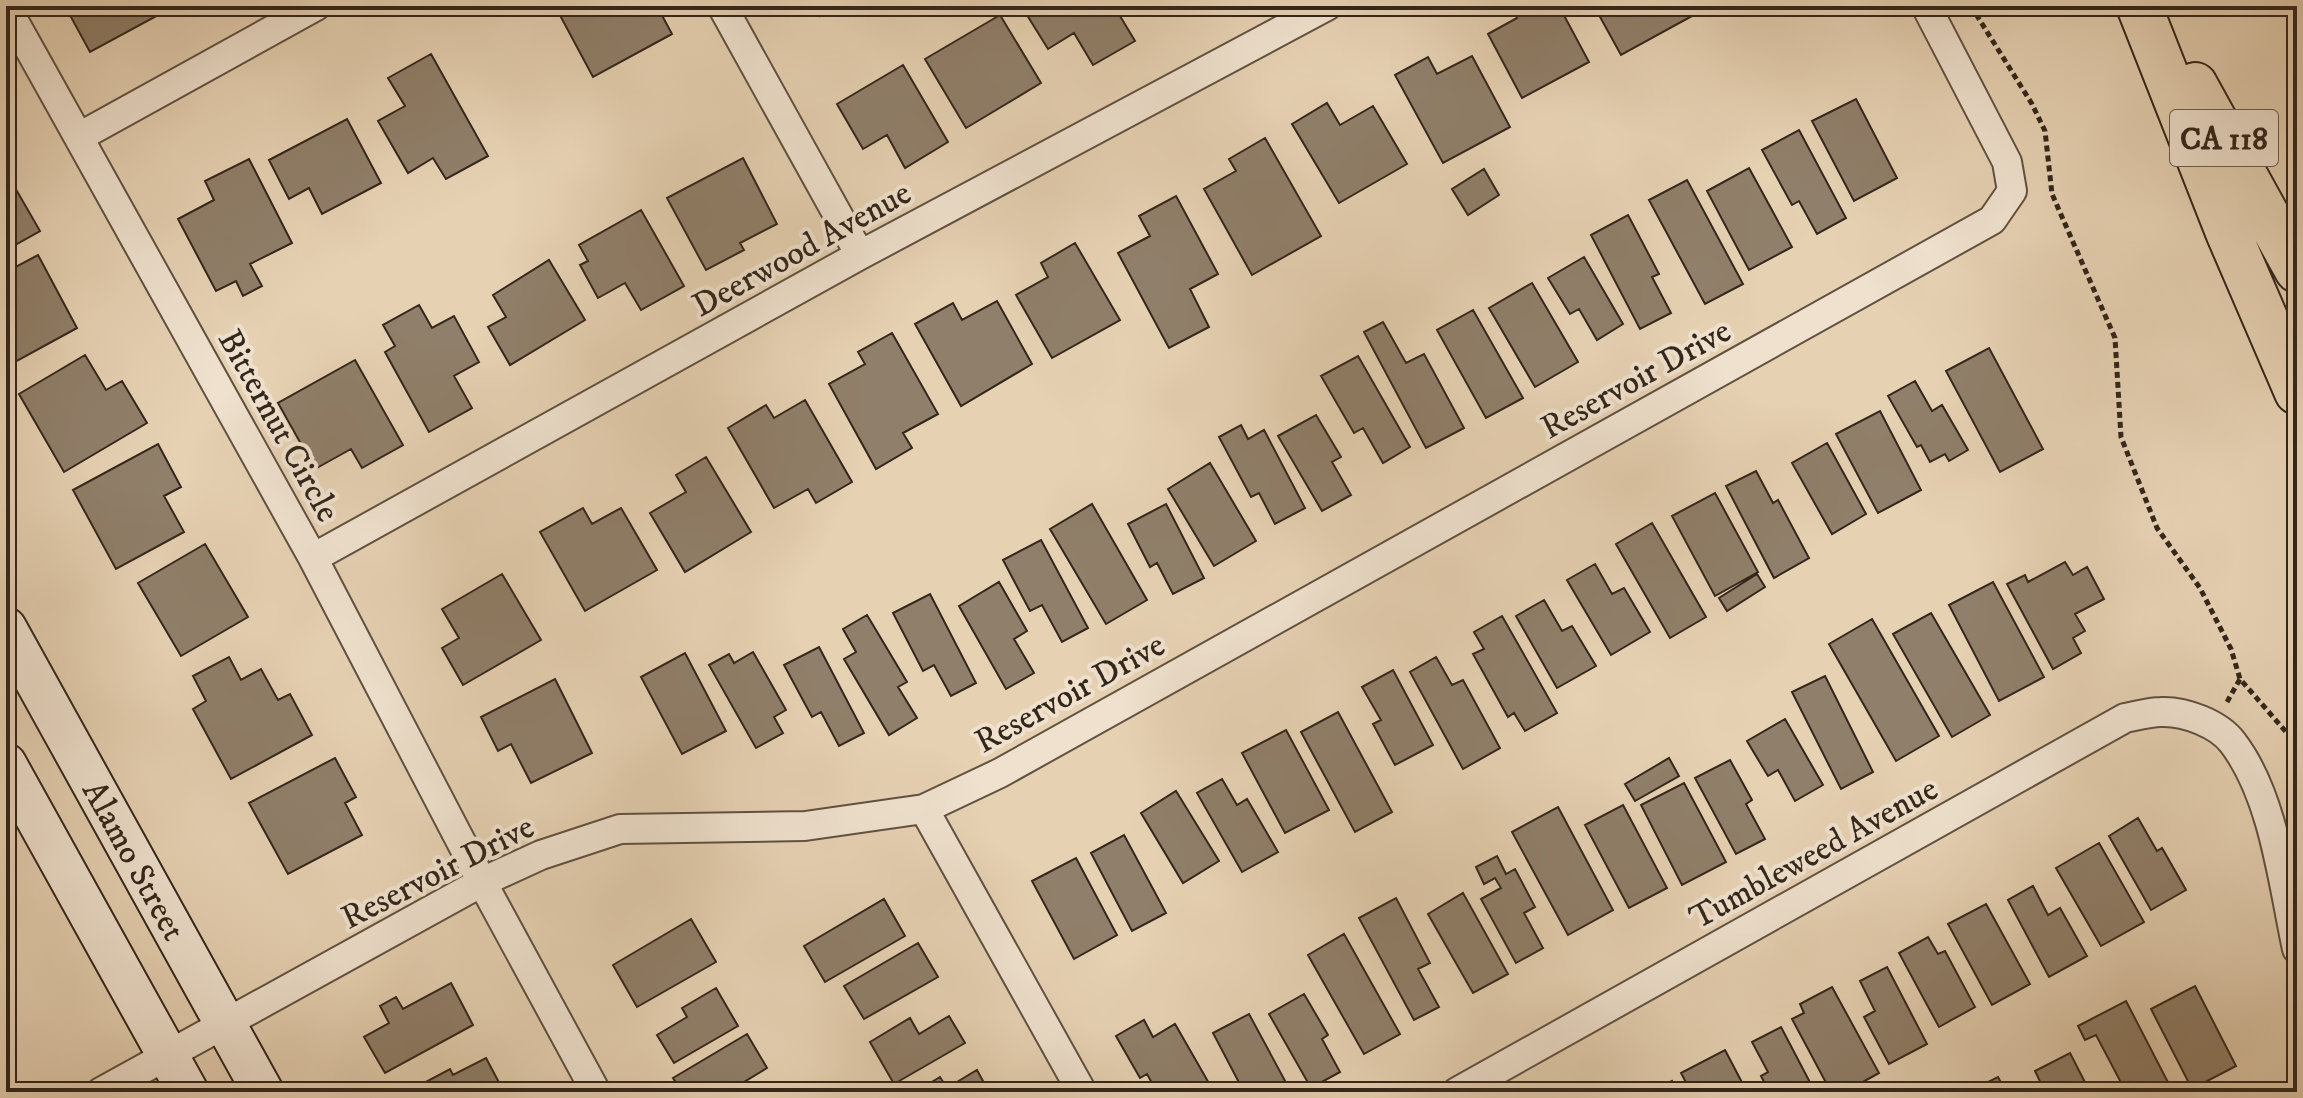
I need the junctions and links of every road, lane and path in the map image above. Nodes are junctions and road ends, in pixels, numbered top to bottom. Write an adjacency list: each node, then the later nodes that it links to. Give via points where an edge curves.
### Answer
1 (316, 6): 9 (street)
2 (722, 6): 10 (street)
3 (1327, 6): 10 (street, Deerwood Avenue)
4 (1926, 6): 17 (street, Reservoir Drive, via 2007,162 2012,191 1992,220 1000,773)
5 (1971, 6): 15 (path, via 2045,131 2052,194 2115,338 2121,437 2157,528 2200,588 2240,679)
6 (2139, 6): 12 (highway)
7 (2151, 6): 11 (highway, CA 118)
8 (6, 7): 9 (street, Bitternut Circle)
9 (79, 137): 13 (street, Bitternut Circle)
10 (860, 255): 13 (street, Deerwood Avenue)
11 (2297, 270)
12 (2297, 392)
13 (313, 558): 18 (street, Bitternut Circle)
14 (6, 628): 20 (main road, Alamo Street)
15 (2297, 751)
16 (6, 764): 21 (main road, Alamo Street)
17 (924, 809): 18 (street, Reservoir Drive, via 805,826 620,829 541,855); 26 (street)
18 (482, 882): 20 (street, Reservoir Drive); 25 (street, Bitternut Circle)
19 (2297, 949): 27 (street, Tumbleweed Avenue, via 2271,829 2257,786 2232,741 2188,716 2162,712 2125,718)
20 (226, 1024): 21 (street, Reservoir Drive); 24 (main road, Alamo Street)
21 (168, 1056): 22 (street, Reservoir Drive); 23 (main road, Alamo Street)
22 (101, 1092)
23 (188, 1092)
24 (263, 1092)
25 (596, 1092)
26 (1082, 1092)
27 (1457, 1092)

